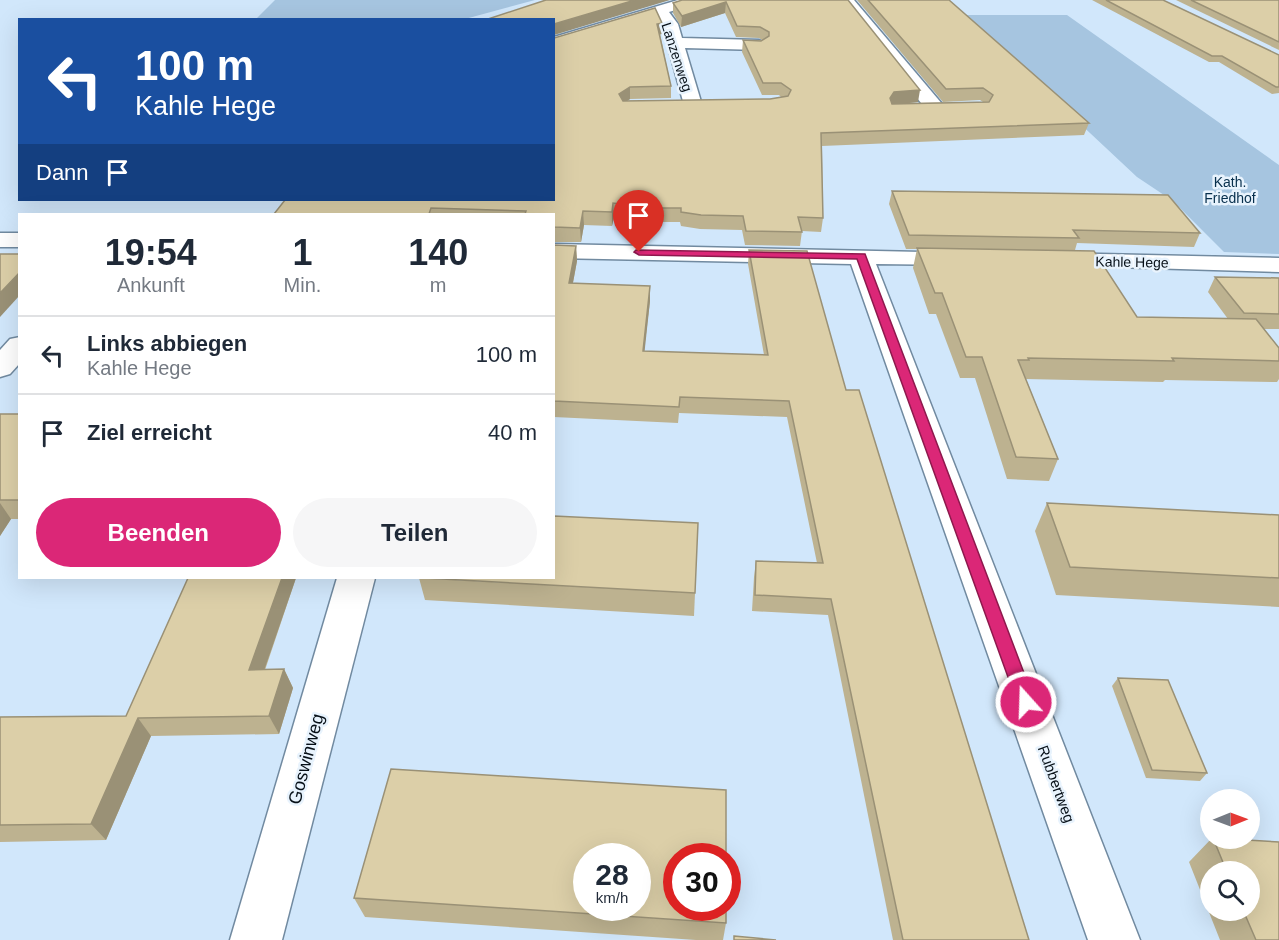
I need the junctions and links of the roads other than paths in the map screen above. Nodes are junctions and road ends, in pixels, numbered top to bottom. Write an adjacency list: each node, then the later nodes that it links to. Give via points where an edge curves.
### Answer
1 (694, 0): 3 (street)
2 (846, 0): 11 (street)
3 (659, 9): 4 (street); 5 (street, Lanzenweg, via 670,24)
4 (555, 42)
5 (675, 42): 6 (street); 7 (street, Lanzenweg)
6 (759, 45)
7 (693, 105): 8 (street, Lanzenweg); 9 (street, Lanzenweg)
8 (714, 105)
9 (672, 106)
10 (958, 108): 11 (street)
11 (936, 109): 12 (street)
12 (908, 110)
13 (0, 240): 14 (street)
14 (18, 240)
15 (555, 250): 16 (street)
16 (861, 256): 17 (street); 24 (street, Rubbertweg)
17 (981, 258)
18 (1028, 260): 19 (street, Kahle Hege)
19 (1279, 265)
20 (18, 347): 21 (street)
21 (0, 368)
22 (356, 579): 23 (street, Goswinweg)
23 (256, 940)
24 (1114, 940)

